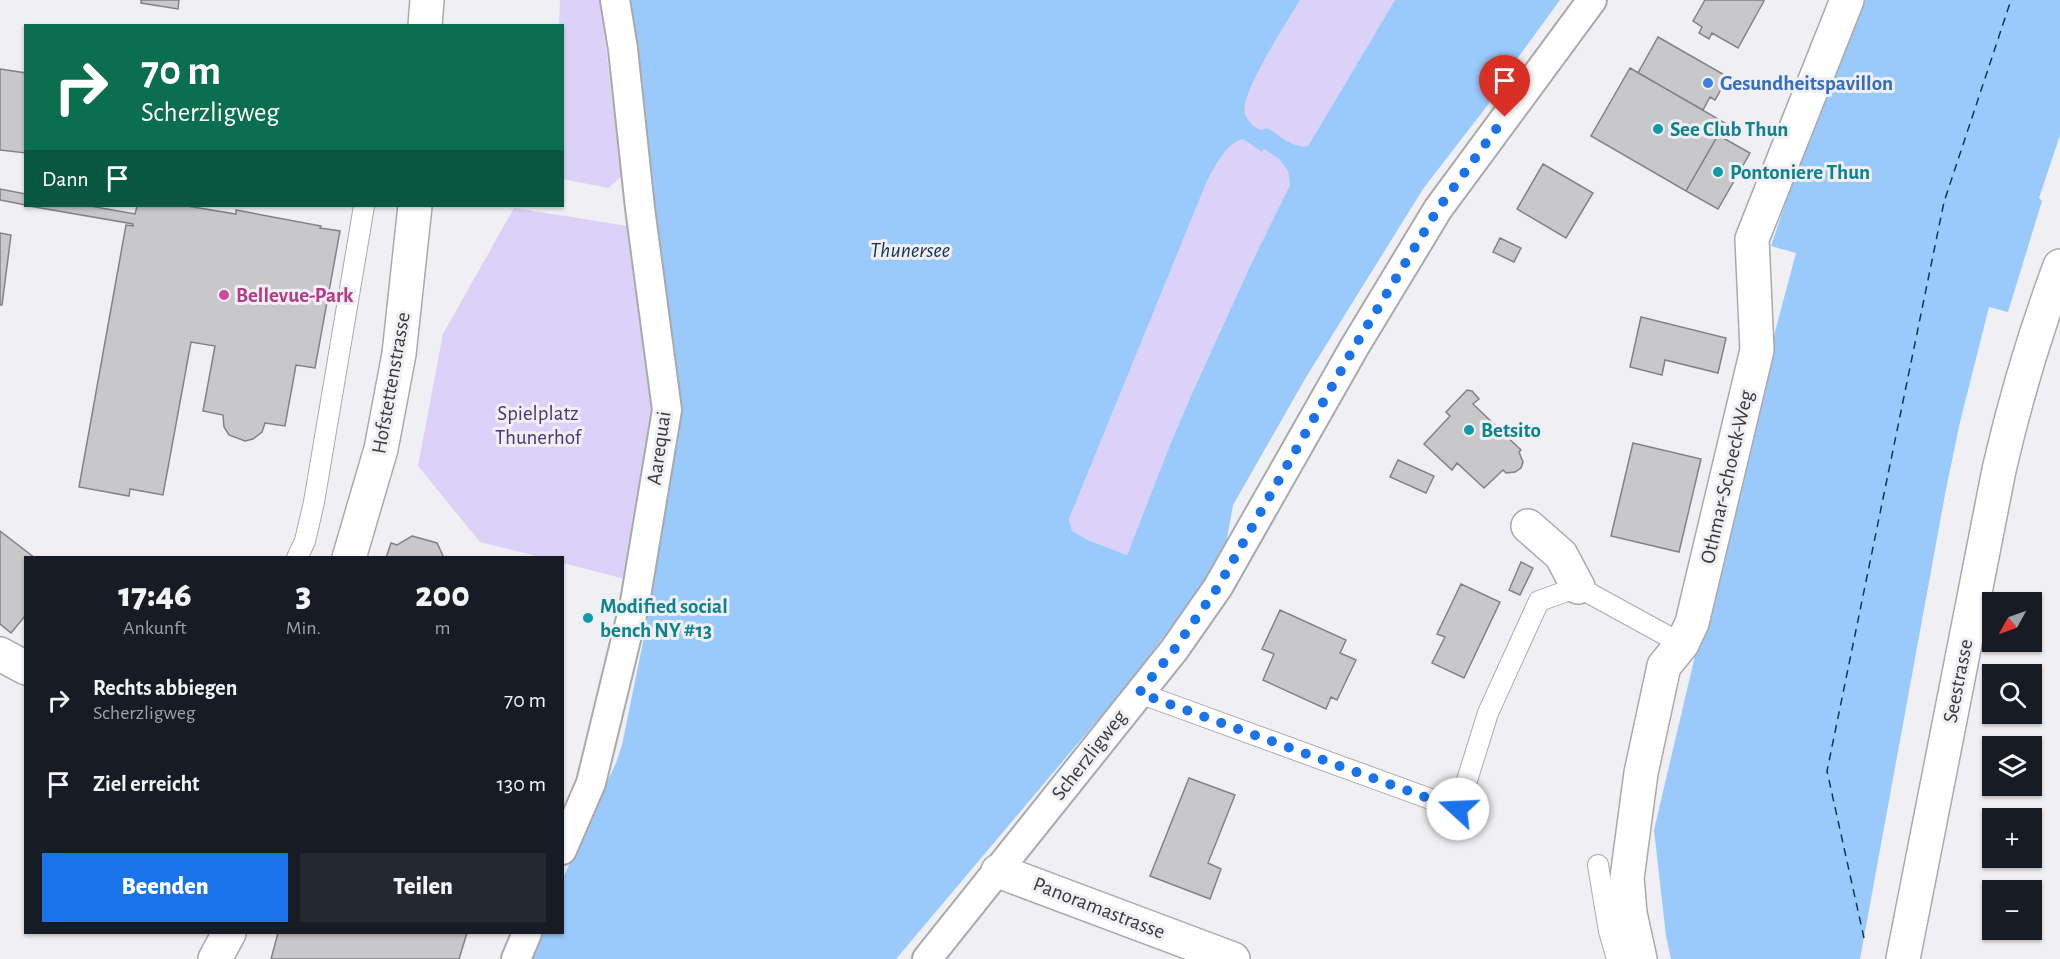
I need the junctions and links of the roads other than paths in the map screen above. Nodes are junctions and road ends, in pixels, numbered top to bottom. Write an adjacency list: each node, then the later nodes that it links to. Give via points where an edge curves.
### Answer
1 (427, 0): 5 (street)
2 (615, 0): 17 (street, Aarequai, via 667,410 635,602 591,783)
3 (1592, 0): 16 (street, Scherzligweg, via 1438,209 1218,587)
4 (1847, 0): 13 (street, Othmar-Schoeck-Weg, via 1752,239 1757,350 1692,623)
5 (425, 24)
6 (364, 207): 10 (lane, via 314,502 306,541)
7 (415, 207): 11 (street, Hofstettenstrasse, via 397,364 381,449)
8 (2060, 266): 28 (street, Seestrasse, via 2017,394 1999,470)
9 (1528, 526): 12 (street, via 1561,555)
10 (298, 556)
11 (350, 556)
12 (1578, 587): 13 (lane); 16 (lane, via 1539,601 1488,713 1458,809)
13 (1682, 644): 27 (street, Othmar-Schoeck-Weg, via 1664,666 1641,773 1627,878)
14 (0, 654): 15 (street)
15 (24, 667)
16 (1139, 693): 19 (street, Scherzligweg)
17 (564, 845)
18 (1598, 865): 26 (lane)
19 (998, 870): 24 (street, Scherzligweg); 25 (street, Panoramastrasse)
20 (228, 934): 22 (street)
21 (527, 934): 23 (street)
22 (215, 959)
23 (516, 959)
24 (927, 959)
25 (1233, 959)
26 (1617, 959)
27 (1640, 959)
28 (1903, 959)

